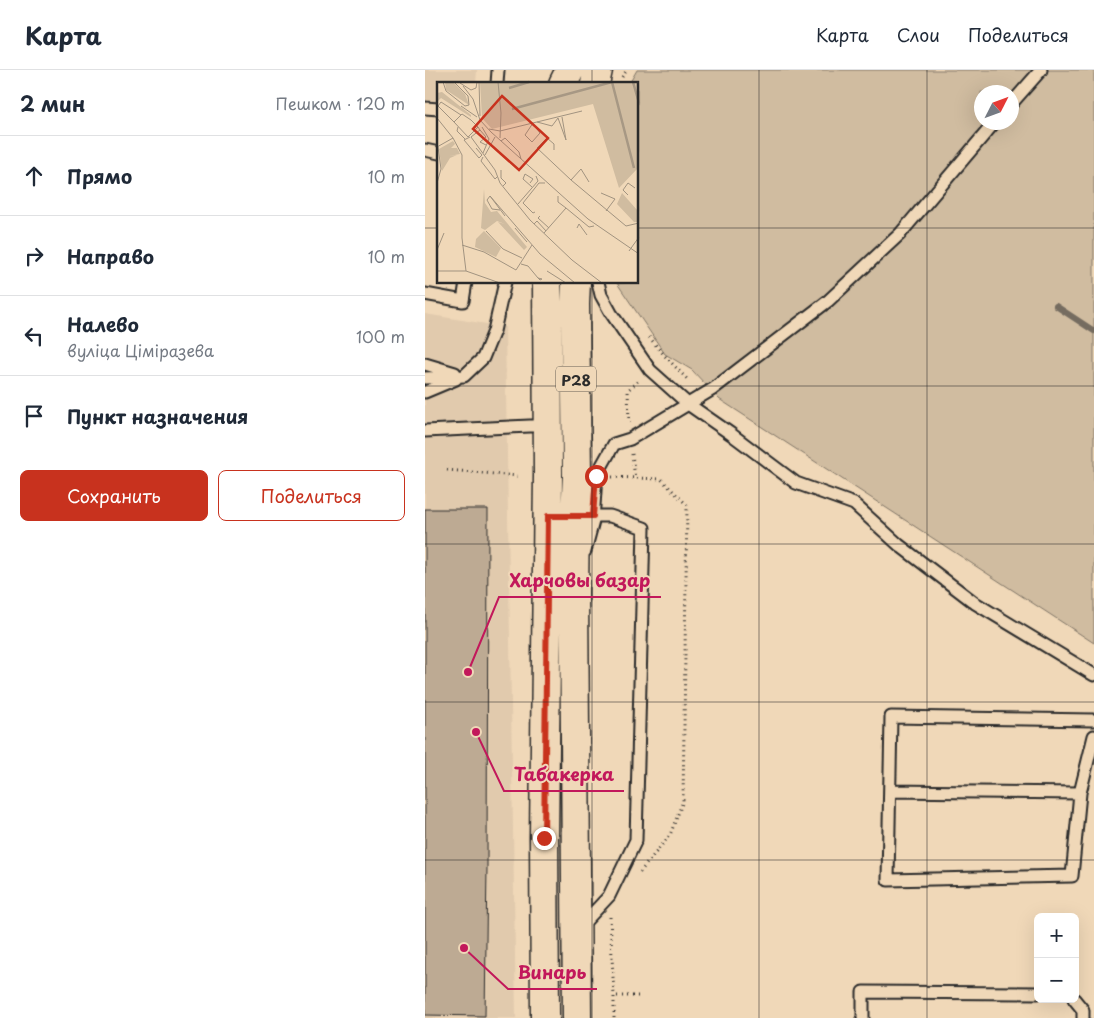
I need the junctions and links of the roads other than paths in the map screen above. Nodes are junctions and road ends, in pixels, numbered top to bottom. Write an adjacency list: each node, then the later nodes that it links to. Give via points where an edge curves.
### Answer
1 (570, 70): 3 (main road)
2 (1041, 70): 4 (lane)
3 (564, 82)
4 (1019, 95)
5 (988, 130): 17 (lane, via 900,234 828,301)
6 (466, 284): 11 (lane, via 463,301)
7 (505, 284): 13 (lane, via 494,331 483,358)
8 (547, 284): 18 (main road, Р28)
9 (576, 284): 16 (main road, Р28)
10 (598, 284): 17 (lane, via 611,312 650,370)
11 (425, 294)
12 (425, 364): 13 (lane)
13 (464, 376): 14 (lane); 15 (lane)
14 (425, 378)
15 (425, 392)
16 (576, 403): 18 (lane); 20 (main road, Р28, via 577,476)
17 (688, 404): 20 (lane, via 630,439 615,444); 21 (lane, via 797,483 854,504 899,545 975,604)
18 (548, 426): 19 (lane); 20 (main road, Р28)
19 (425, 431)
20 (567, 516): 26 (main road, Р28, via 574,593); 26 (lane, via 610,516 644,528 636,840 609,896); 29 (main road, Р28, via 544,838)
21 (1094, 675)
22 (1094, 720): 24 (lane, via 891,717)
23 (1094, 736): 25 (lane)
24 (890, 791): 25 (lane); 25 (lane, via 888,880 1072,876)
25 (1080, 793)
26 (576, 932): 30 (main road, Р28)
27 (1034, 993): 31 (lane, via 863,992)
28 (1077, 1003): 32 (lane, via 1083,1010)
29 (545, 1018)
30 (577, 1018)
31 (863, 1018)
32 (1083, 1018)

